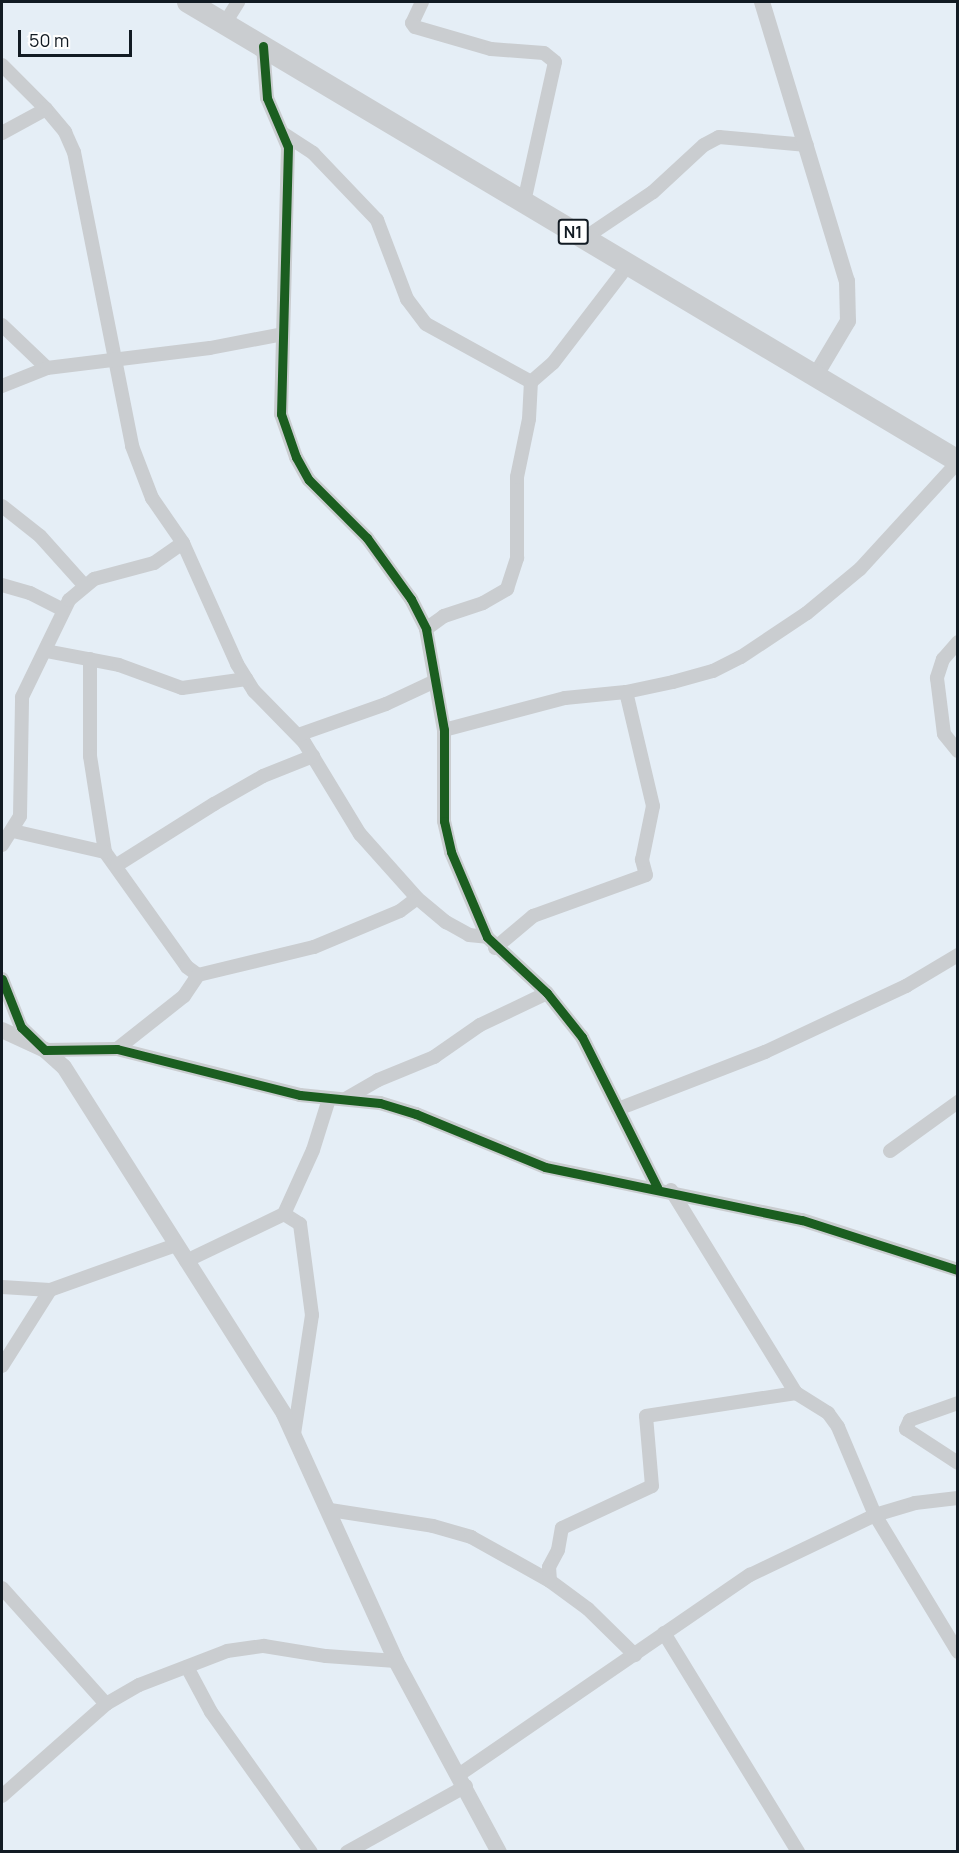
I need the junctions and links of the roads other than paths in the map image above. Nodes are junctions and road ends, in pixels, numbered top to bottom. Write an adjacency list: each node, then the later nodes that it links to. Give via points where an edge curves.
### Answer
1 (188, 2): 5 (highway, N1)
2 (238, 2): 5 (street)
3 (422, 2): 12 (street, via 412,23 415,27 491,49 544,53 555,63)
4 (762, 2): 11 (street)
5 (225, 23): 6 (highway, N1)
6 (263, 46): 10 (street, via 267,98); 12 (highway, N1)
7 (2, 65): 8 (street)
8 (46, 110): 9 (street); 17 (street, via 65,132 74,152)
9 (2, 133)
10 (284, 134): 16 (street, via 288,147); 20 (street, via 313,153 377,220 407,299 426,324)
11 (807, 144): 13 (street, via 719,137 704,145 653,192); 19 (street, via 848,281 848,321)
12 (524, 202): 13 (highway, N1)
13 (583, 239): 14 (highway, N1)
14 (629, 264): 19 (highway, N1); 20 (street, via 553,363)
15 (2, 325): 18 (street)
16 (283, 334): 17 (street, via 210,348); 28 (street, via 281,414 296,457 309,480 367,538 411,599)
17 (115, 358): 18 (street); 24 (street, via 139,469 156,506)
18 (47, 368): 21 (street)
19 (816, 375): 22 (highway, N1)
20 (531, 382): 28 (street, via 529,419 517,477 517,558 507,589 483,603 444,616)
21 (2, 386)
22 (957, 461): 34 (street, via 920,508 860,569 778,634 713,671)
23 (2, 506): 26 (street, via 40,536)
24 (183, 543): 26 (street, via 154,563); 32 (street)
25 (2, 585): 27 (street, via 30,593)
26 (84, 585): 27 (street, via 73,593)
27 (63, 610): 30 (street)
28 (426, 629): 33 (street)
29 (957, 642): 37 (street, via 943,659 938,678 944,734)
30 (46, 651): 31 (street); 39 (street, via 22,697 20,816)
31 (90, 659): 32 (street, via 182,688); 41 (street, via 90,756)
32 (246, 679): 36 (street)
33 (435, 681): 35 (street); 36 (street, via 386,704)
34 (626, 692): 35 (street, via 565,698); 44 (street, via 653,806 642,860 646,875 533,916)
35 (444, 730): 44 (street, via 444,821 452,852)
36 (298, 735): 38 (street)
37 (957, 751)
38 (313, 756): 42 (street, via 272,772 214,804); 43 (street, via 360,834)
39 (13, 831): 40 (street); 41 (street)
40 (2, 845)
41 (105, 852): 42 (street)
42 (117, 865): 46 (street, via 188,967)
43 (417, 898): 44 (street, via 446,922); 46 (street, via 400,911 314,947)
44 (491, 942): 48 (street)
45 (957, 956): 55 (street, via 906,986 796,1037)
46 (198, 975): 50 (street, via 179,1001)
47 (2, 980): 51 (street, via 21,1027)
48 (547, 993): 52 (street, via 480,1025 434,1058 378,1080); 55 (street, via 582,1037)
49 (2, 1030): 51 (street)
50 (117, 1048): 51 (street); 53 (street)
51 (45, 1050): 59 (street, via 64,1067)
52 (347, 1098): 53 (street); 57 (street, via 416,1114 544,1167)
53 (329, 1100): 58 (street, via 313,1150)
54 (957, 1108): 56 (street)
55 (618, 1109): 57 (street)
56 (890, 1151)
57 (664, 1189): 61 (street, via 802,1220); 65 (street)
58 (284, 1214): 60 (street); 67 (street, via 300,1224 312,1315)
59 (176, 1245): 60 (street); 63 (street)
60 (186, 1261): 67 (street)
61 (957, 1270)
62 (2, 1287): 63 (street)
63 (50, 1290): 64 (street)
64 (2, 1366)
65 (796, 1393): 71 (street, via 828,1413 838,1427); 72 (street, via 646,1416 651,1486 562,1528 558,1550 549,1567)
66 (957, 1403): 68 (street, via 910,1420 906,1429)
67 (294, 1434): 70 (street)
68 (957, 1463)
69 (957, 1498): 71 (street, via 915,1503)
70 (330, 1510): 72 (street, via 433,1526 471,1537); 77 (street)
71 (875, 1515): 74 (street, via 750,1575); 75 (street)
72 (550, 1581): 76 (street, via 588,1609)
73 (2, 1588): 79 (street)
74 (664, 1633): 76 (street); 85 (street)
75 (957, 1652)
76 (635, 1655): 80 (street)
77 (396, 1660): 78 (street, via 247,1645); 80 (street)
78 (187, 1667): 79 (street); 82 (street, via 212,1712)
79 (106, 1704): 81 (street)
80 (463, 1780): 83 (street); 84 (street)
81 (2, 1796)
82 (312, 1851)
83 (347, 1851)
84 (499, 1851)
85 (798, 1851)

